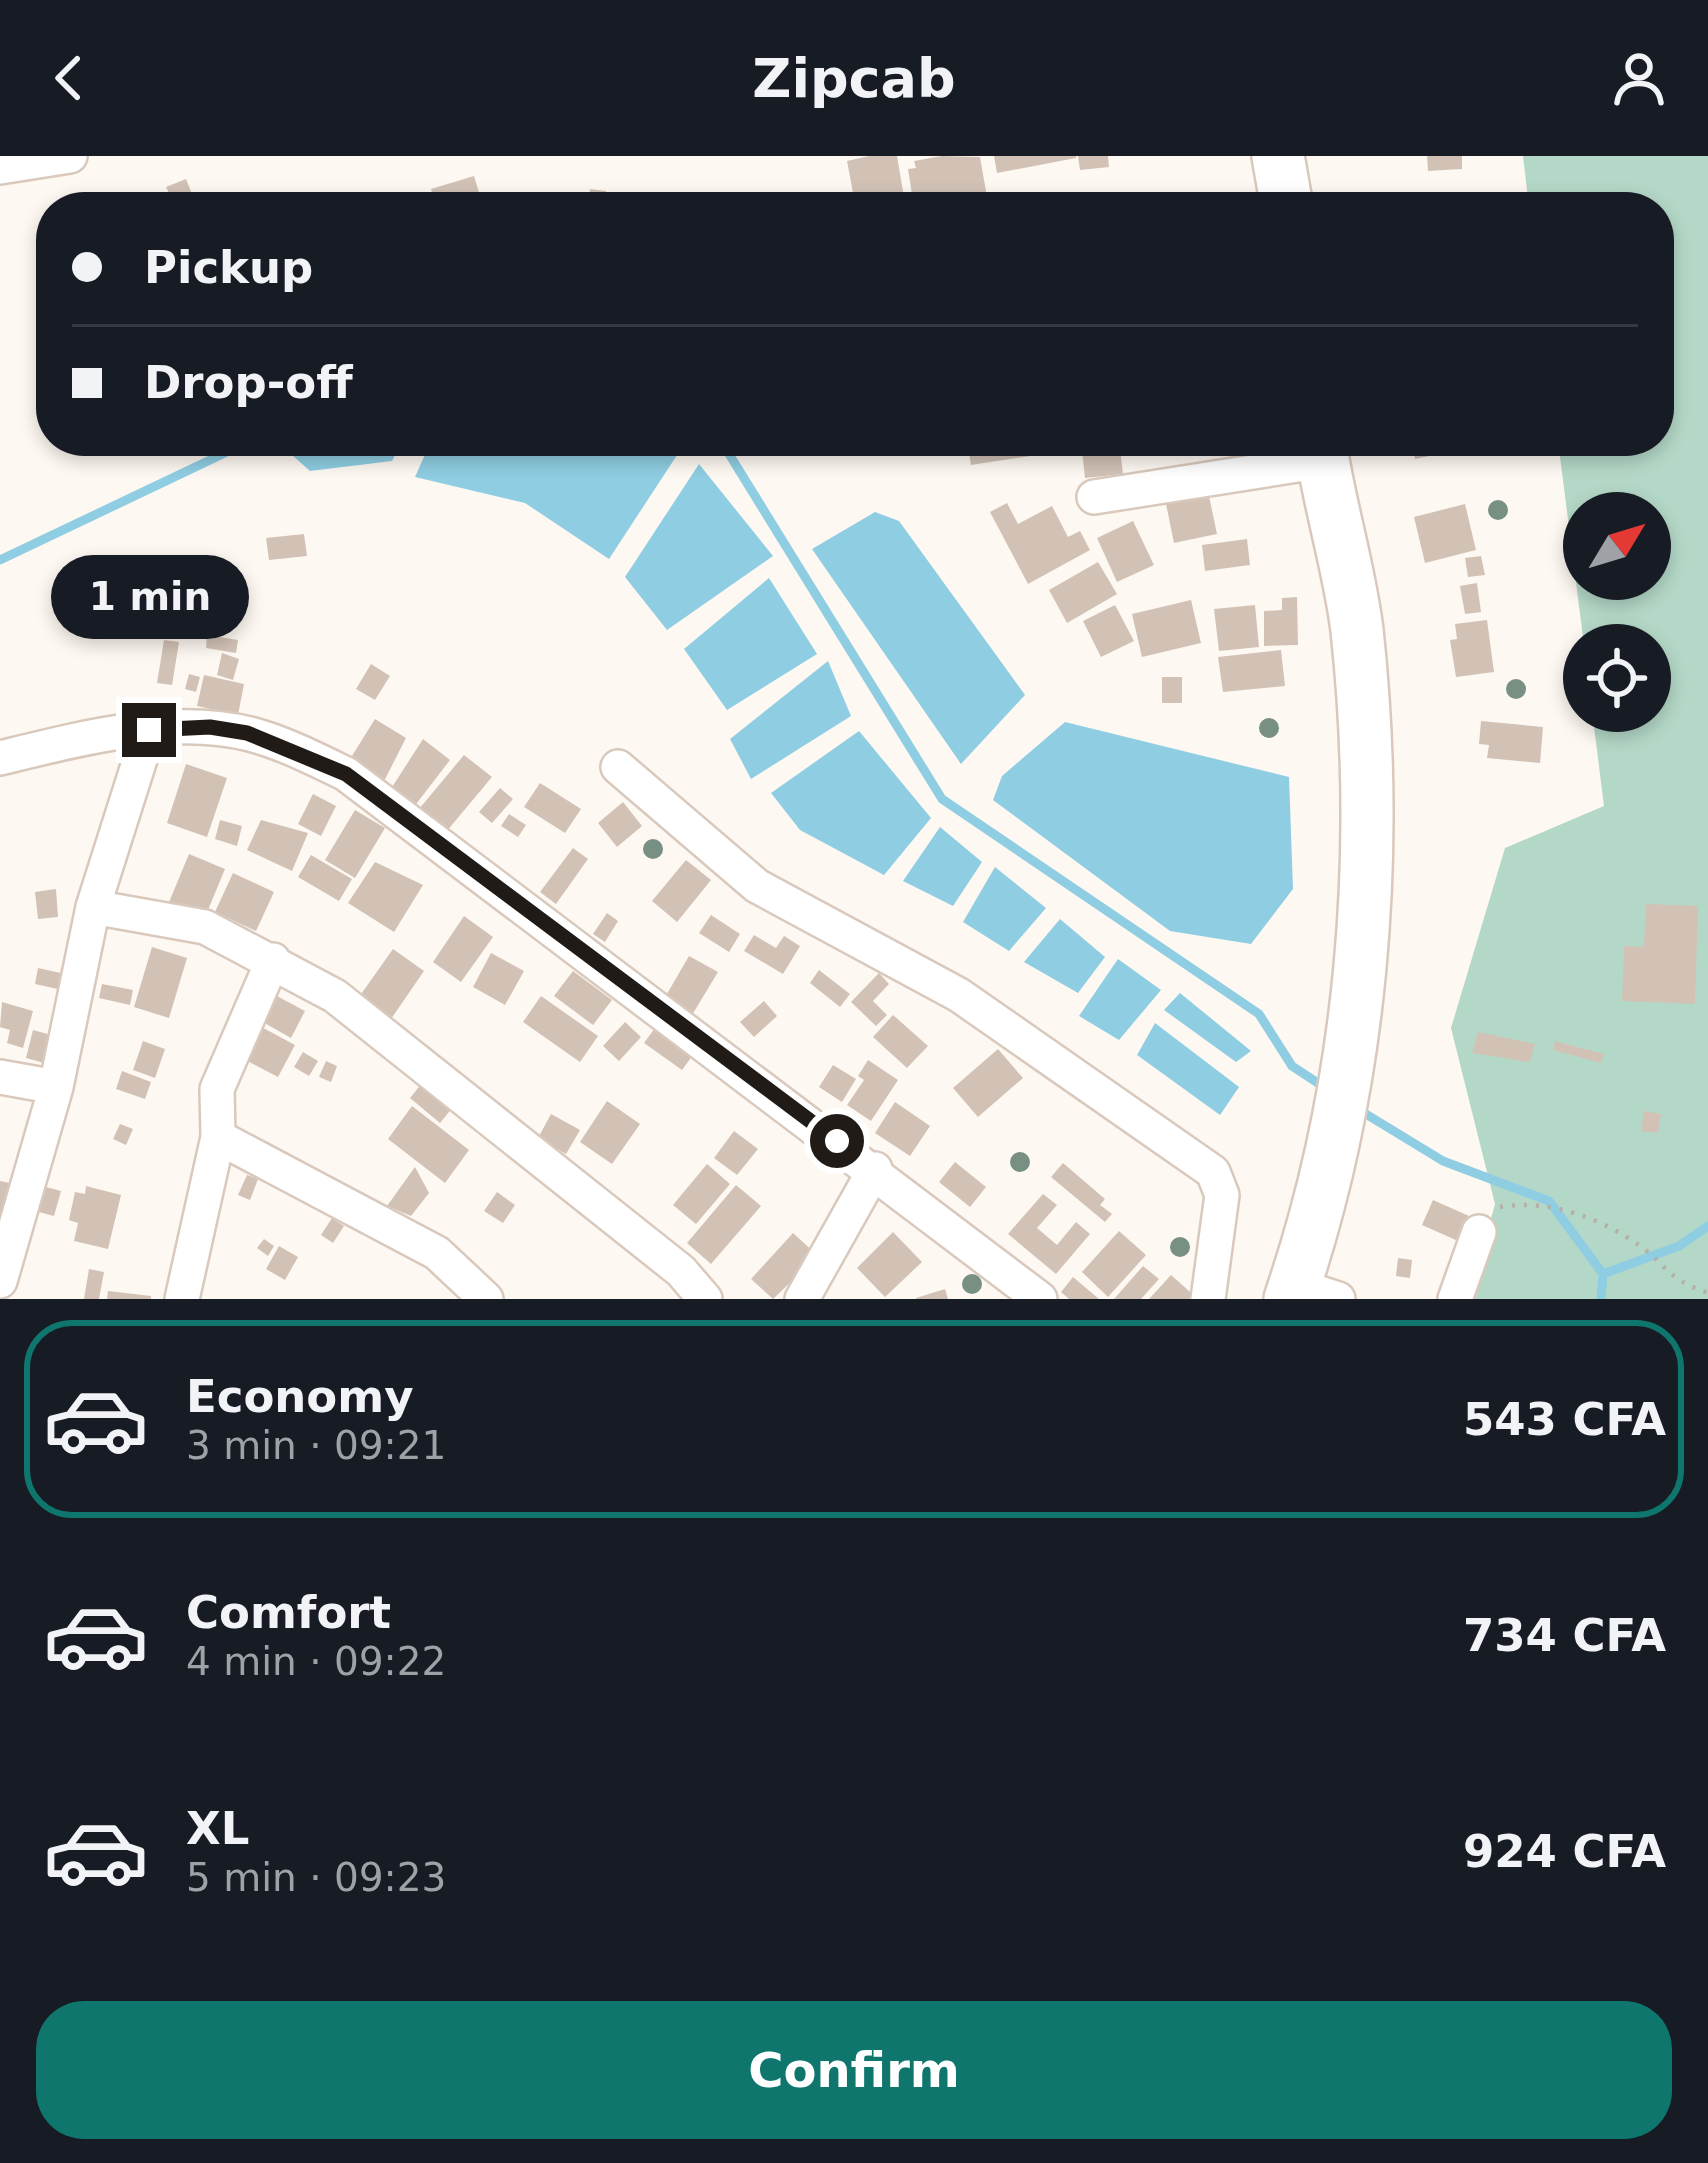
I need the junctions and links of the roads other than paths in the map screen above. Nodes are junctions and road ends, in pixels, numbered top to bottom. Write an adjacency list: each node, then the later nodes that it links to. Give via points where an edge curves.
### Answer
1 (70, 156): 3 (street)
2 (1278, 156): 4 (main road)
3 (0, 166)
4 (1284, 192)
5 (1297, 456): 7 (street)
6 (1323, 456): 20 (main road, via 1356,623 1370,769 1348,1066)
7 (1094, 497)
8 (149, 730): 9 (street); 11 (street); 16 (street, via 247,733 346,774)
9 (0, 758)
10 (618, 767): 26 (street, via 757,886 959,995 1213,1172 1222,1195)
11 (93, 907): 12 (street, via 205,927); 14 (street)
12 (273, 960): 15 (street, via 217,1089); 23 (street, via 373,1025 681,1271)
13 (0, 1077): 14 (street)
14 (56, 1088): 18 (street)
15 (218, 1137): 21 (street); 22 (street, via 437,1253)
16 (874, 1169): 19 (street); 24 (street)
17 (1479, 1232): 27 (street)
18 (0, 1279)
19 (1002, 1284): 25 (street)
20 (1308, 1294)
21 (182, 1299)
22 (486, 1299)
23 (705, 1299)
24 (802, 1299)
25 (1040, 1299)
26 (1208, 1299)
27 (1455, 1299)

